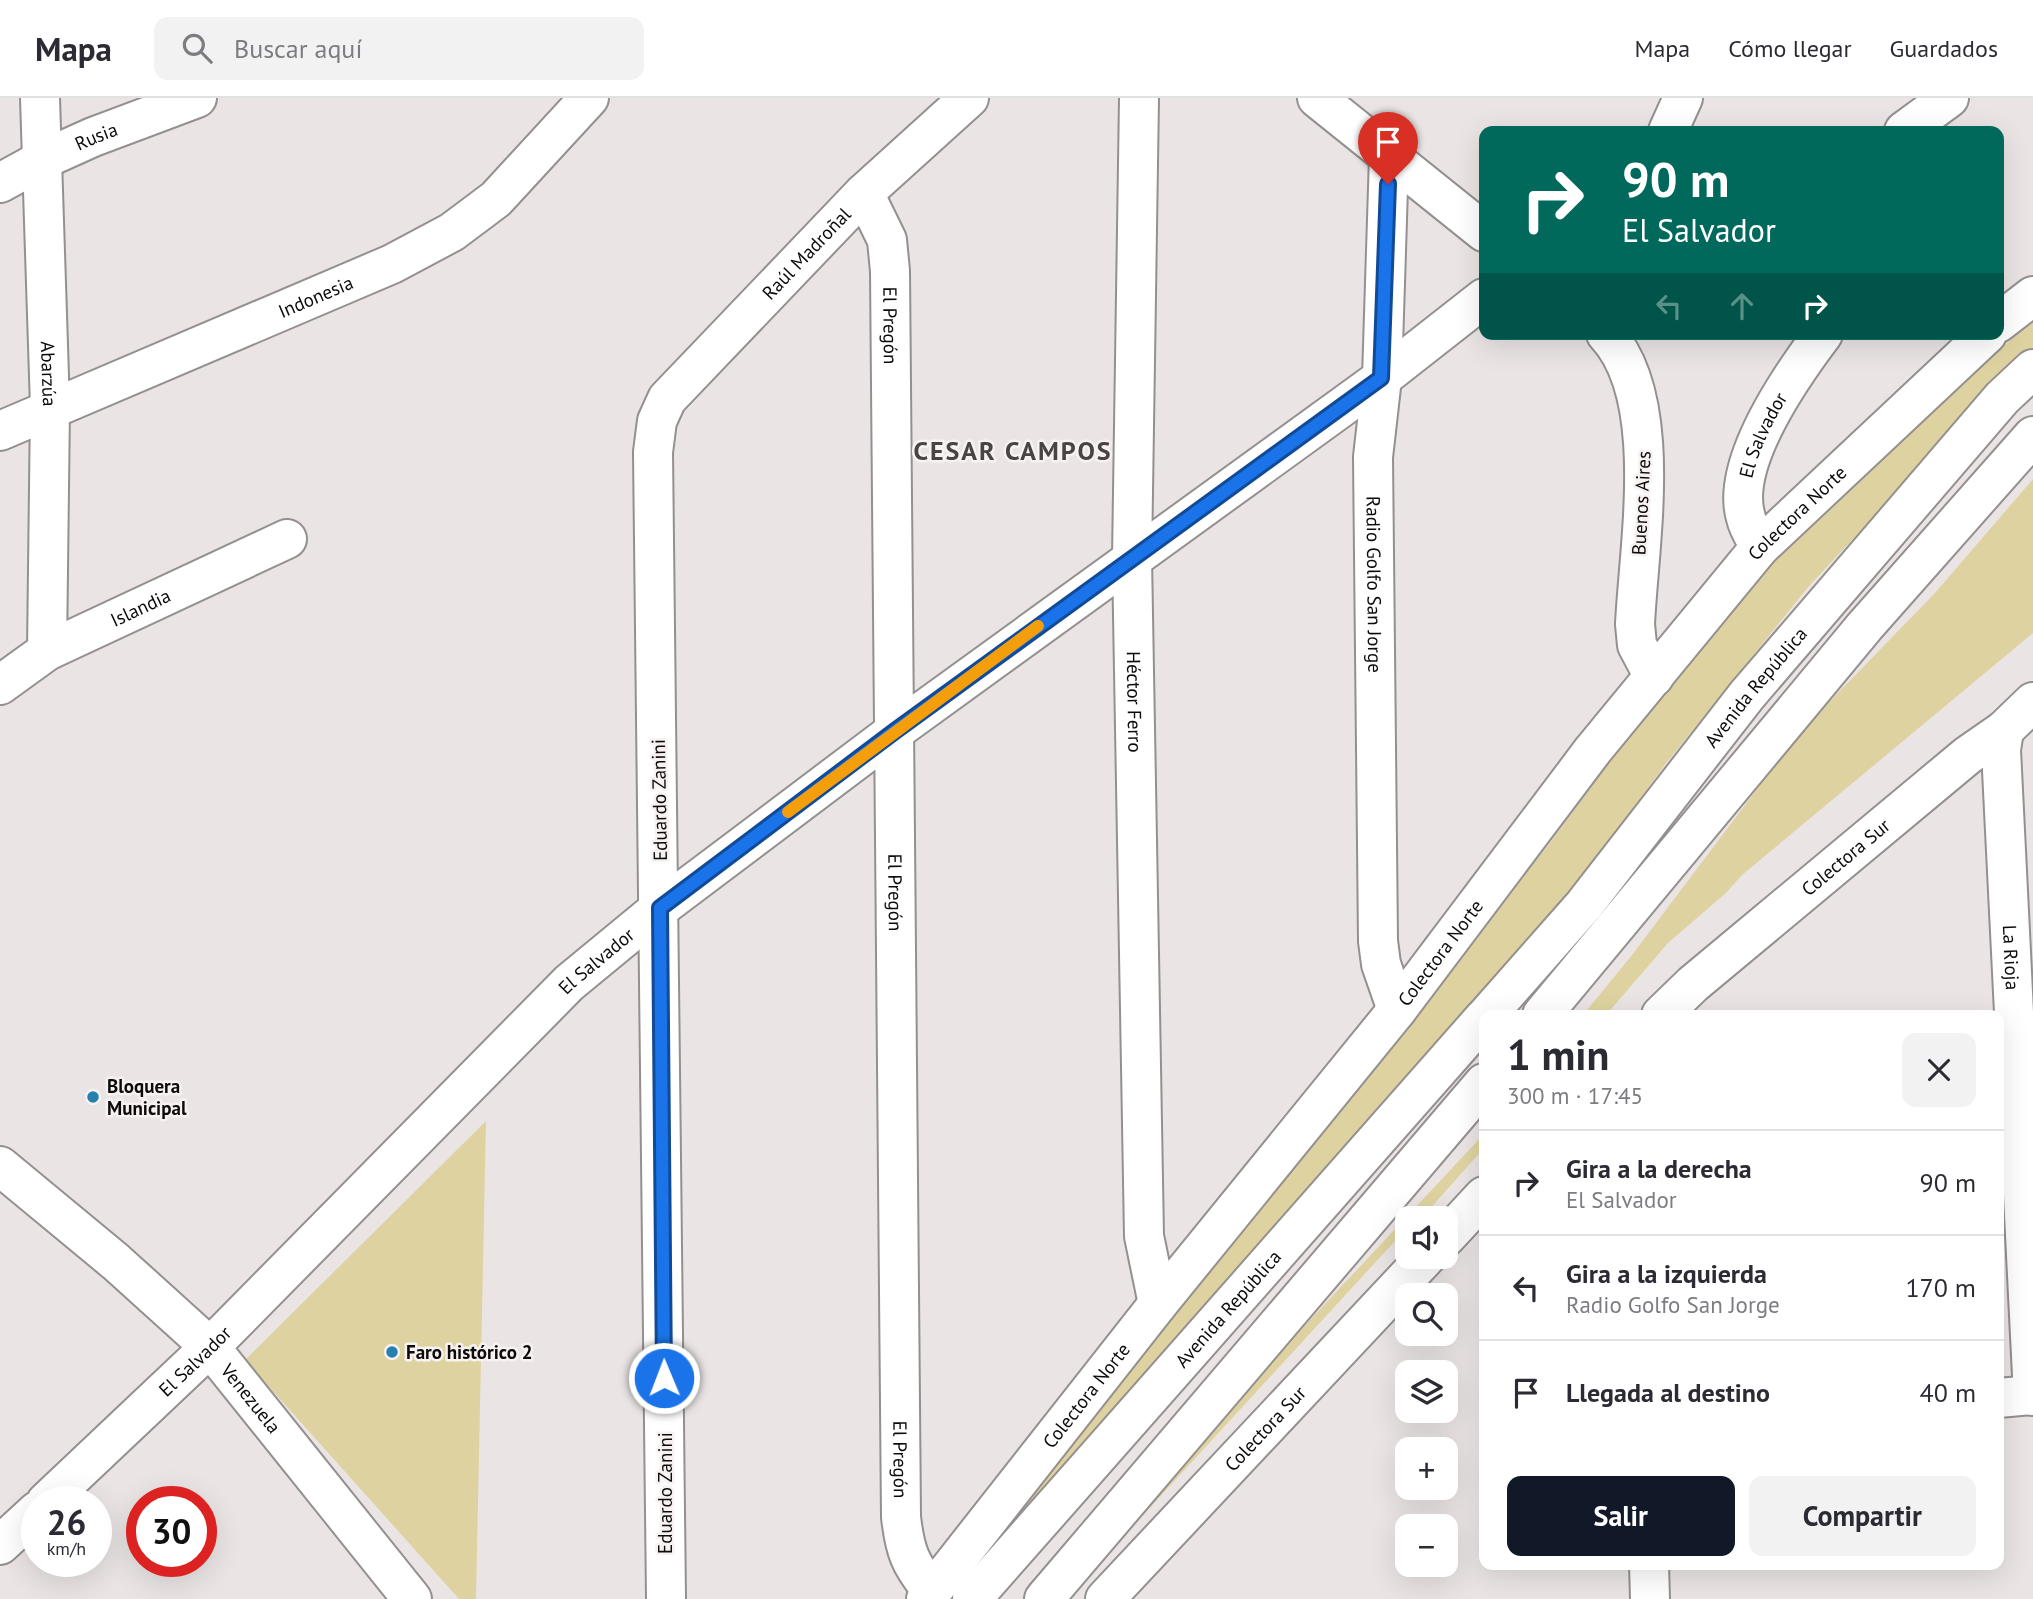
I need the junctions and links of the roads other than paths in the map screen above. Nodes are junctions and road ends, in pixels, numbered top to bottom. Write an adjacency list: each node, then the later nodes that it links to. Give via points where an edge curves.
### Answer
1 (40, 98): 12 (street, Abarzúa)
2 (197, 98): 12 (street, Rusia)
3 (589, 98): 24 (street, Indonesia, via 496,199 452,232 392,264)
4 (968, 98): 14 (street, Raúl Madroñal)
5 (1139, 98): 30 (street, Héctor Ferro)
6 (1317, 98): 11 (street)
7 (1683, 98): 9 (street)
8 (1949, 98): 10 (street)
9 (1670, 126)
10 (1911, 126)
11 (1389, 156): 15 (street); 23 (street, Radio Golfo San Jorge)
12 (41, 160): 13 (street, Rusia); 24 (street, Abarzúa)
13 (0, 183)
14 (864, 193): 25 (street, Raúl Madroñal, via 667,399); 36 (street, El Pregón, via 887,240 891,271)
15 (1479, 228)
16 (2033, 296): 18 (street)
17 (1479, 302): 23 (street, El Salvador)
18 (2004, 318)
19 (1611, 340): 32 (street, Buenos Aires, via 1638,393 1645,445 1634,624 1637,645)
20 (1819, 340): 29 (street, El Salvador, via 1788,381 1753,450 1745,517)
21 (1981, 340): 29 (street, Colectora Norte)
22 (2033, 369): 39 (street, Avenida República, via 1746,695 1584,905)
23 (1381, 378): 30 (street, El Salvador); 38 (street, Radio Golfo San Jorge, via 1373,457 1378,941)
24 (50, 407): 26 (street, Indonesia); 31 (street, Abarzúa)
25 (657, 421): 37 (street, Eduardo Zanini, via 653,452)
26 (0, 430)
27 (2033, 436): 40 (street, via 1865,626)
28 (287, 539): 31 (street, Islandia)
29 (1760, 547): 32 (street, Colectora Norte)
30 (1132, 558): 36 (street, El Salvador); 48 (street, Héctor Ferro, via 1144,1236)
31 (47, 651): 33 (street, Islandia)
32 (1654, 677): 38 (street, Colectora Norte, via 1593,750)
33 (0, 685)
34 (2033, 702): 35 (street, Colectora Sur)
35 (2004, 730): 41 (street, Colectora Sur, via 1968,755); 50 (street, La Rioja, via 2001,750)
36 (895, 731): 37 (street, El Salvador); 56 (street, El Pregón, via 901,1517 905,1549)
37 (660, 908): 49 (street, El Salvador, via 569,983); 58 (street, Eduardo Zanini)
38 (1397, 1010): 48 (street, Colectora Norte)
39 (1491, 1010)
40 (1546, 1010)
41 (1666, 1010)
42 (1479, 1024): 59 (street, Avenida República)
43 (1479, 1089): 60 (street)
44 (6, 1182): 49 (street, Venezuela, via 126,1270)
45 (1479, 1201): 46 (street)
46 (1458, 1224)
47 (1415, 1269): 61 (street, Colectora Sur)
48 (1158, 1304): 56 (street, Colectora Norte)
49 (210, 1346): 52 (street, El Salvador); 57 (street, Venezuela)
50 (2033, 1395): 51 (street)
51 (2004, 1397)
52 (63, 1486)
53 (21, 1526): 54 (street)
54 (0, 1545)
55 (1649, 1570): 62 (street)
56 (929, 1595)
57 (412, 1599)
58 (666, 1599)
59 (972, 1599)
60 (1044, 1599)
61 (1105, 1599)
62 (1650, 1599)

